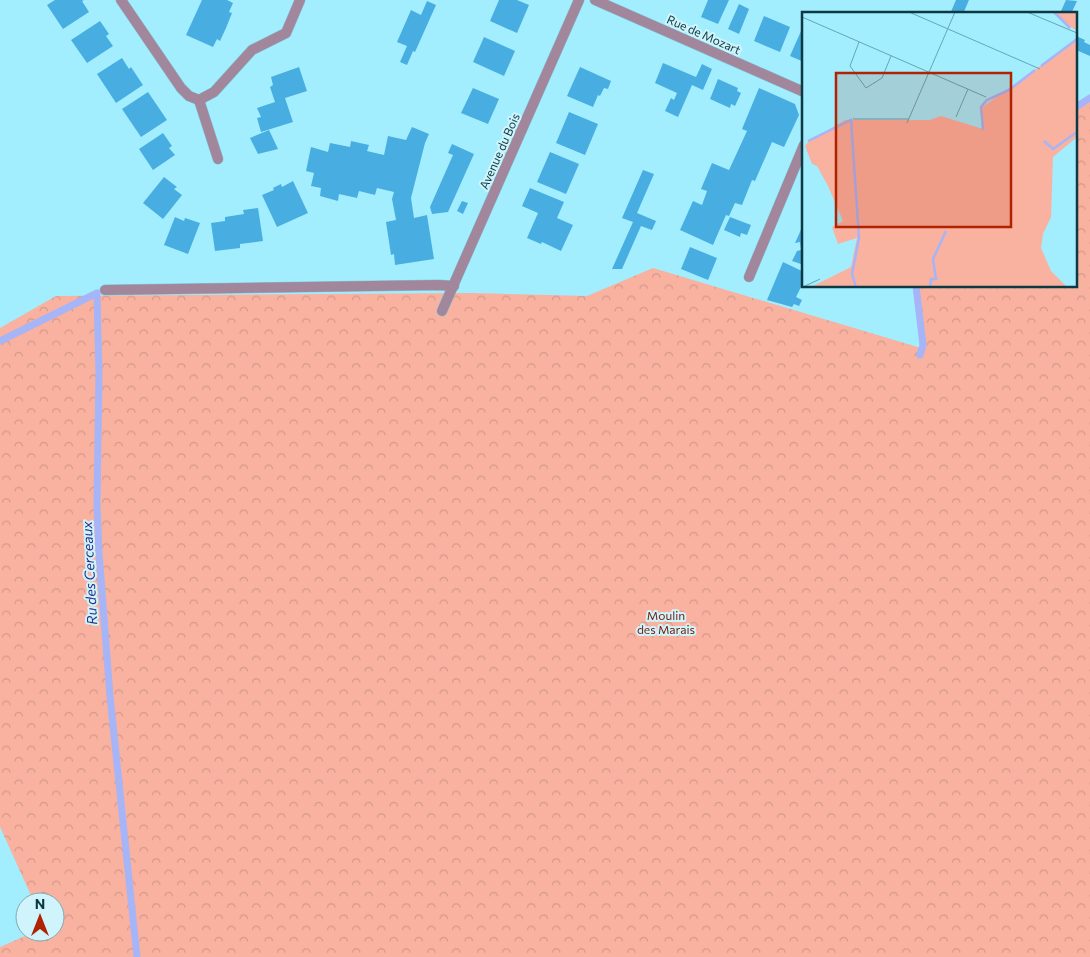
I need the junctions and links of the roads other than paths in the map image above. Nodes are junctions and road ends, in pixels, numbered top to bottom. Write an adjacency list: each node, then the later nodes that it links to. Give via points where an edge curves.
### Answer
1 (121, 0): 6 (street, via 181,88)
2 (300, 0): 6 (street, via 286,33 252,50 214,92)
3 (579, 0): 10 (street, Avenue du Bois)
4 (595, 0): 5 (street, Rue de Mozart)
5 (802, 91)
6 (199, 100): 8 (street)
7 (802, 150): 9 (street)
8 (218, 159)
9 (749, 277)
10 (454, 286): 11 (street); 12 (street, Avenue du Bois)
11 (105, 290)
12 (442, 311)

